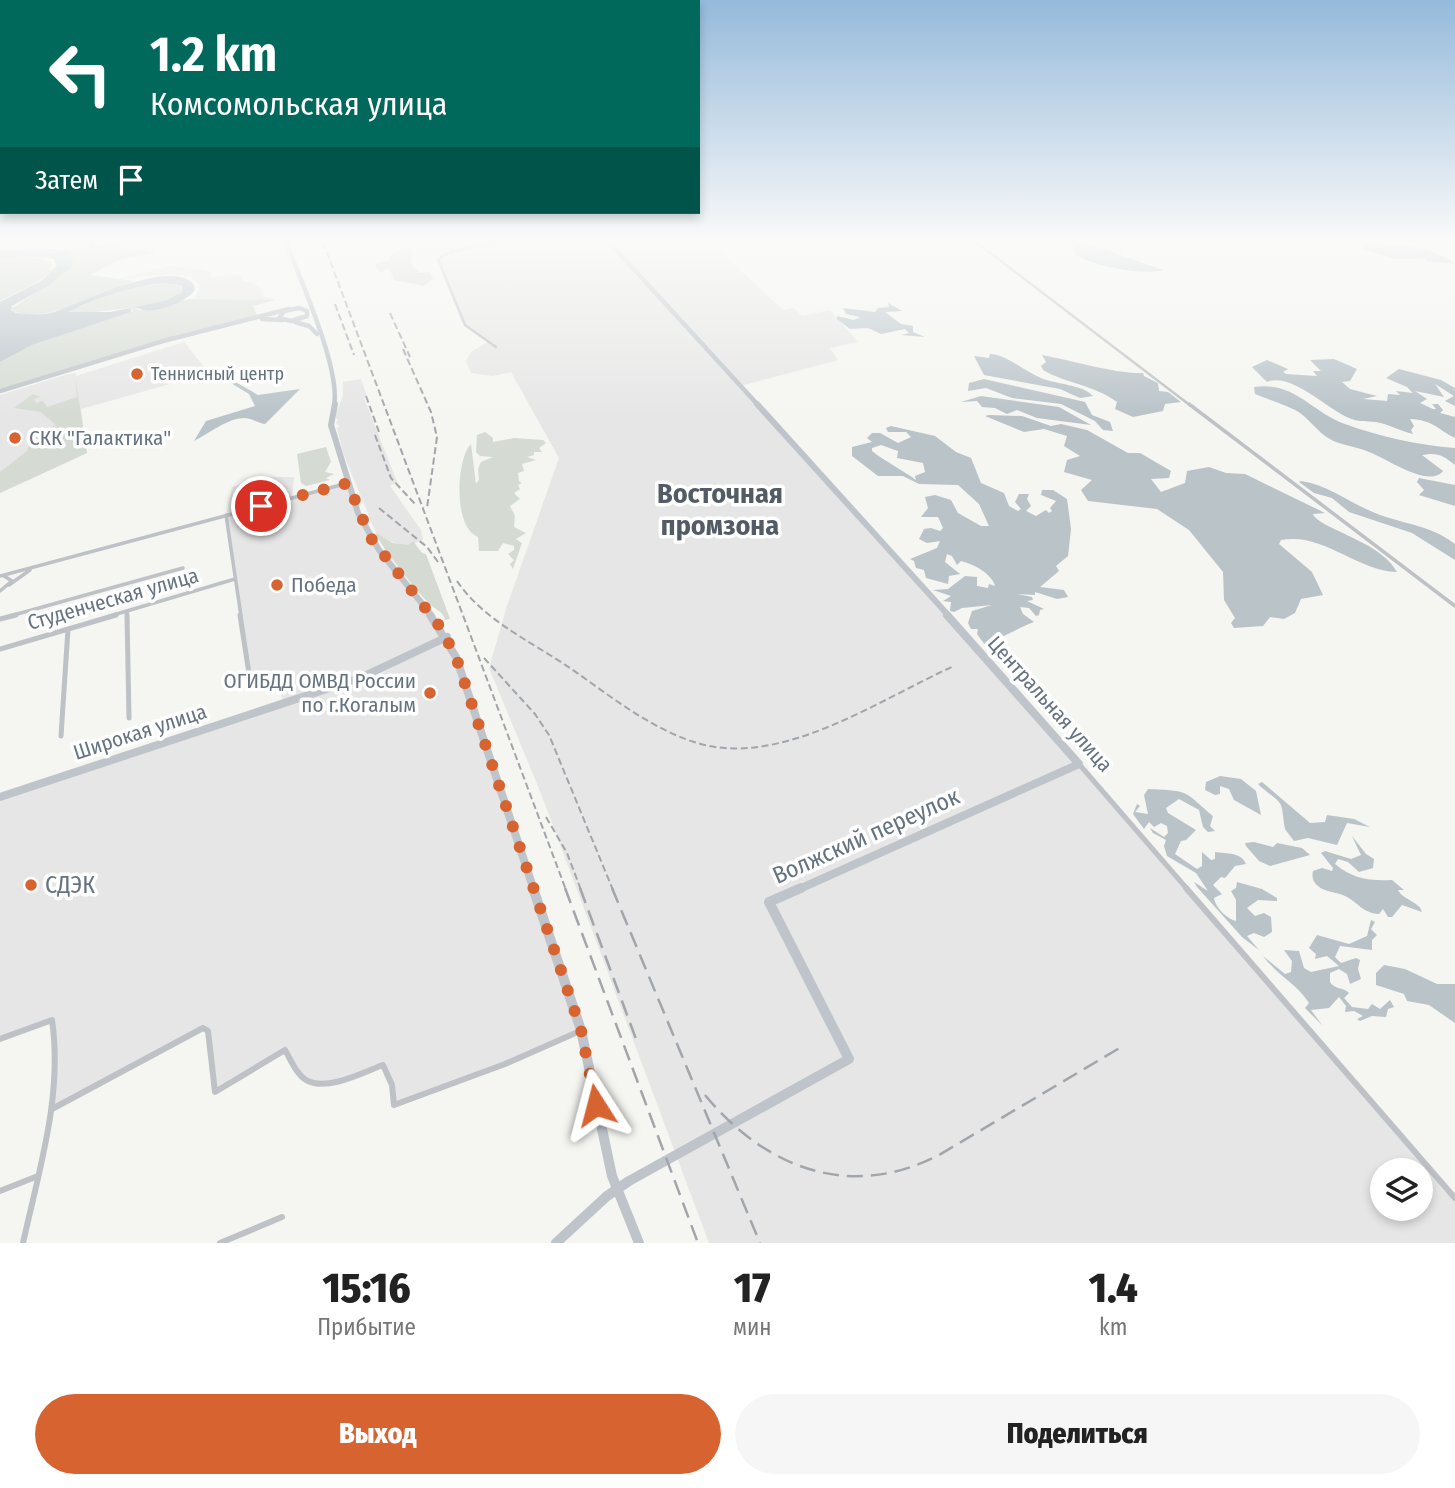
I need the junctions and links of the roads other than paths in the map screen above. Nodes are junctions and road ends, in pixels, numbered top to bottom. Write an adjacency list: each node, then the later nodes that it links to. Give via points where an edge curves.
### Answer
1 (301, 300): 6 (main road)
2 (305, 300): 7 (main road)
3 (455, 300): 10 (street, via 465,325)
4 (662, 300): 30 (main road, Центральная улица)
5 (1052, 300): 21 (street)
6 (290, 309): 7 (main road); 8 (main road, via 280,314); 11 (main road, via 163,341)
7 (309, 311): 8 (main road, via 304,317); 9 (main road)
8 (286, 321): 9 (main road, via 311,327); 11 (main road, via 251,321 198,333)
9 (323, 344): 12 (main road, via 337,396 331,425)
10 (496, 347)
11 (0, 392)
12 (348, 483): 13 (street); 25 (main road, via 370,537)
13 (226, 515): 14 (street); 17 (street)
14 (84, 553): 16 (street); 18 (street, via 30,570)
15 (183, 568): 23 (street)
16 (1, 576): 18 (street, via 11,577)
17 (235, 579): 22 (street, Студенческая улица); 27 (street)
18 (9, 585): 19 (street); 20 (street)
19 (0, 591)
20 (0, 597)
21 (1455, 606)
22 (128, 611): 24 (street, Студенческая улица); 28 (street)
23 (0, 618)
24 (68, 628): 26 (street, Студенческая улица); 29 (street)
25 (447, 637): 31 (main road, Широкая улица, via 360,678); 32 (main road)
26 (0, 649)
27 (250, 680)
28 (130, 719)
29 (61, 736)
30 (1079, 764): 36 (main road, Волжский переулок, via 769,902 849,1059); 38 (street, Центральная улица)
31 (0, 797)
32 (581, 1030): 34 (street, via 394,1105 383,1065 311,1083 285,1050 215,1092 208,1031 203,1028); 36 (main road)
33 (0, 1039): 34 (street, via 52,1020 56,1048)
34 (52, 1110): 35 (street)
35 (38, 1176): 37 (street); 40 (street)
36 (616, 1190): 42 (main road); 43 (main road)
37 (0, 1191)
38 (1455, 1198)
39 (282, 1217): 41 (street)
40 (23, 1243)
41 (220, 1243)
42 (556, 1243)
43 (639, 1243)

